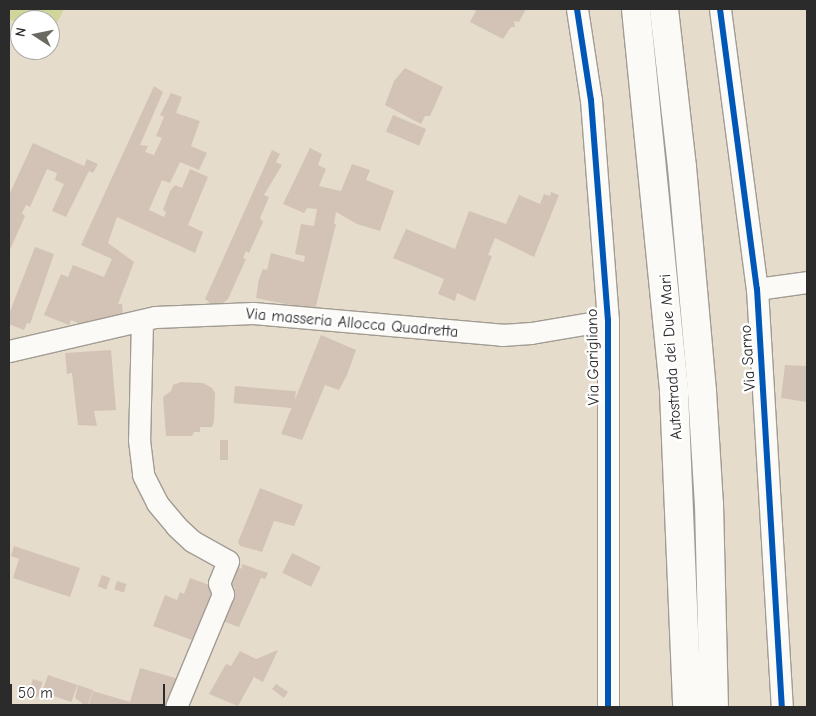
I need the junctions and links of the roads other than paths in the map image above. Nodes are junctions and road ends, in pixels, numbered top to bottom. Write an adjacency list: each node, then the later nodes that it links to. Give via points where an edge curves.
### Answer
1 (577, 9): 7 (street, Via Garigliano, via 591,100)
2 (636, 9): 12 (highway, Autostrada dei Due Mari, via 674,392)
3 (664, 9): 13 (highway, Autostrada dei Due Mari, via 702,390)
4 (720, 9): 6 (street, Via Sarno)
5 (807, 282): 6 (street)
6 (757, 289): 14 (street, Via Sarno)
7 (608, 320): 8 (street, Via masseria Allocca Quadretta, via 531,334 502,335 253,312); 11 (street, Via Garigliano)
8 (142, 321): 9 (street, Via masseria Allocca Quadretta); 10 (street, via 139,440 143,475 157,503 176,526 192,541 228,561 219,583 223,594)
9 (9, 351)
10 (176, 707)
11 (608, 707)
12 (687, 707)
13 (714, 707)
14 (782, 707)

